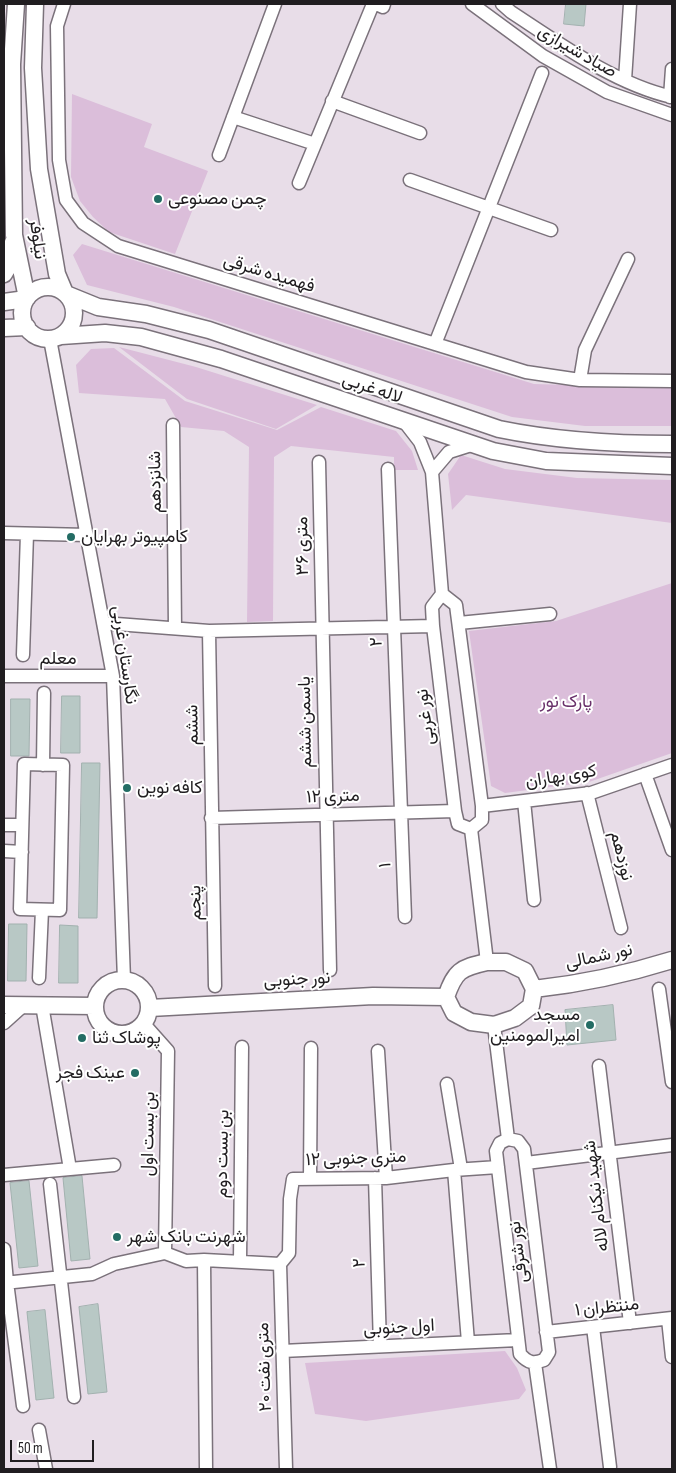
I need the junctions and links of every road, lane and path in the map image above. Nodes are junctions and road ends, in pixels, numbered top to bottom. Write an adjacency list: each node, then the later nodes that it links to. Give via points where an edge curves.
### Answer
1 (16, 4): 24 (main road, نیلوفر, via 12,64)
2 (64, 4): 33 (street, فهمیده شرقی, via 57,26 59,160 66,200 83,223 118,246)
3 (275, 4): 16 (street)
4 (374, 4): 5 (street, via 382,7); 14 (street)
5 (384, 4)
6 (472, 4): 15 (street, صیاد شیرازی, via 543,56 607,92)
7 (502, 4): 12 (street, صیاد شیرازی, via 575,55)
8 (630, 4): 12 (street)
9 (36, 8): 27 (main road, نیلوفر, via 33,68 39,169 57,274)
10 (672, 69): 13 (street)
11 (542, 73): 22 (street)
12 (625, 80): 13 (street, صیاد شیرازی)
13 (671, 97)
14 (332, 101): 17 (street); 18 (street)
15 (672, 115)
16 (233, 117): 18 (street); 19 (street)
17 (420, 133)
18 (315, 144): 21 (street)
19 (219, 156)
20 (410, 180): 22 (street)
21 (299, 183)
22 (489, 208): 23 (street); 33 (street)
23 (550, 230)
24 (14, 235): 26 (main road); 28 (main road, نیلوفر)
25 (628, 259): 34 (street, via 585,350)
26 (4, 274)
27 (65, 294): 28 (main road, via 58,289 40,288); 32 (main road, via 74,315 67,330); 38 (main road, لاله غربی, via 98,307 146,314 209,330 499,429 604,444)
28 (26, 299): 29 (main road); 30 (main road, via 22,313)
29 (4, 302)
30 (26, 327): 31 (main road); 32 (main road, via 37,336)
31 (4, 328)
32 (56, 337): 36 (main road, لاله غربی, via 105,333 140,337 221,359); 46 (street, نگارستان غربی)
33 (435, 344): 34 (street, فهمیده شرقی, via 526,372)
34 (580, 380): 35 (street, فهمیده شرقی)
35 (672, 381)
36 (403, 420): 39 (main road, لاله غربی); 43 (street, نور غربی, via 420,442)
37 (173, 425): 53 (street, شانزدهم)
38 (672, 444)
39 (471, 445): 41 (main road, لاله غربی, via 546,461); 43 (street, via 449,452)
40 (319, 462): 54 (street, ۳۶ متری)
41 (672, 466)
42 (388, 469): 52 (street, ۲)
43 (432, 472): 47 (street, نور غربی)
44 (4, 533): 45 (street)
45 (27, 534): 46 (street); 56 (street)
46 (86, 535): 49 (street, نگارستان غربی)
47 (442, 594): 50 (street, via 456,605); 51 (street, نور غربی, via 432,607)
48 (550, 614): 50 (street)
49 (103, 623): 53 (street); 58 (street, نگارستان غربی)
50 (459, 623): 65 (street)
51 (433, 626): 52 (street); 66 (street, نور غربی)
52 (394, 627): 54 (street); 67 (street, ۲)
53 (175, 628): 55 (street)
54 (322, 629): 55 (street); 68 (street, یاسمن ششم)
55 (209, 631): 69 (street, ششم)
56 (23, 655)
57 (4, 676): 58 (street, معلم)
58 (113, 676): 84 (street, نگارستان غربی)
59 (44, 693): 60 (street)
60 (43, 765): 71 (street, via 24,764); 77 (street, via 63,765 60,910)
61 (672, 765): 62 (street, کوی بهاران)
62 (645, 774): 63 (street, کوی بهاران); 73 (street)
63 (587, 793): 64 (street, کوی بهاران); 79 (street, نوزدهم)
64 (524, 801): 65 (street, کوی بهاران); 76 (street)
65 (482, 806): 72 (street, via 482,820)
66 (455, 811): 67 (street, ۱۲ متری); 72 (street, via 458,824)
67 (401, 813): 68 (street, ۱۲ متری); 78 (street, ۱)
68 (326, 815): 69 (street, ۱۲ متری); 82 (street)
69 (211, 818): 85 (street, پنجم)
70 (4, 825): 71 (street)
71 (22, 825): 75 (street)
72 (471, 829): 81 (street)
73 (672, 850)
74 (4, 851): 75 (street)
75 (22, 852): 77 (street, via 20,909)
76 (534, 900)
77 (42, 910): 83 (street)
78 (405, 917)
79 (621, 928)
80 (672, 960): 86 (main road, نور شمالی, via 616,976)
81 (487, 962): 86 (main road, via 506,962 525,971); 88 (main road, via 467,967 453,978)
82 (330, 970)
83 (39, 978)
84 (124, 980): 92 (main road, via 107,984 97,997); 93 (main road, via 139,986)
85 (215, 986)
86 (534, 989): 96 (main road, via 531,1006 515,1018)
87 (659, 989): 101 (street)
88 (446, 997): 93 (main road, نور جنوبی, via 373,996); 96 (main road, via 454,1013 471,1022)
89 (4, 1005): 90 (main road)
90 (24, 1005): 91 (main road); 94 (street)
91 (42, 1005): 92 (main road); 109 (street)
92 (95, 1006): 95 (main road, via 100,1022 113,1033 130,1034)
93 (150, 1008): 95 (main road)
94 (4, 1023)
95 (144, 1024): 116 (street, بن بست اول, via 168,1050)
96 (494, 1025): 103 (street)
97 (242, 1047): 118 (street, بن بست دوم)
98 (311, 1048): 113 (street)
99 (378, 1051): 112 (street, ۲)
100 (599, 1066): 105 (street, شهید نیکنام لاله)
101 (672, 1082)
102 (447, 1084): 110 (street)
103 (508, 1139): 106 (street, نور شرقی, via 518,1141 524,1149); 108 (street, نور شرقی, via 500,1143 496,1151)
104 (672, 1145): 105 (street)
105 (610, 1152): 106 (street); 123 (street, شهید نیکنام لاله)
106 (526, 1163): 125 (street, نور شرقی)
107 (114, 1165): 109 (street)
108 (498, 1167): 110 (street, ۱۲ متری جنوبی); 126 (street, نور شرقی)
109 (70, 1169): 111 (street)
110 (457, 1170): 112 (street, ۱۲ متری جنوبی); 127 (street)
111 (4, 1175)
112 (381, 1178): 113 (street, ۱۲ متری جنوبی); 128 (street, ۲)
113 (310, 1179): 119 (street, ۱۲ متری جنوبی, via 293,1179 289,1253)
114 (50, 1184): 120 (street)
115 (4, 1249): 121 (street)
116 (165, 1253): 117 (street, via 186,1261); 120 (street, via 114,1264 92,1274)
117 (204, 1260): 118 (street); 137 (street)
118 (240, 1262): 119 (street)
119 (280, 1264): 129 (street, ۲۰ متری نفت)
120 (60, 1276): 121 (street); 132 (street)
121 (5, 1282): 133 (street)
122 (670, 1318): 123 (street, منتظران ۱); 130 (street)
123 (630, 1323): 124 (street, منتظران ۱)
124 (593, 1327): 125 (street, منتظران ۱); 135 (street)
125 (546, 1332): 131 (street, نور شرقی, via 549,1352 544,1360)
126 (518, 1340): 127 (street, اول جنوبی); 131 (street, نور شرقی, via 520,1354 526,1361)
127 (468, 1342): 128 (street, اول جنوبی)
128 (380, 1346): 129 (street, اول جنوبی)
129 (282, 1351): 138 (street, ۲۰ متری نفت)
130 (672, 1357)
131 (535, 1363): 139 (street)
132 (74, 1397)
133 (23, 1406)
134 (39, 1430): 136 (street)
135 (610, 1467)
136 (46, 1469)
137 (206, 1469)
138 (286, 1469)
139 (550, 1469)

